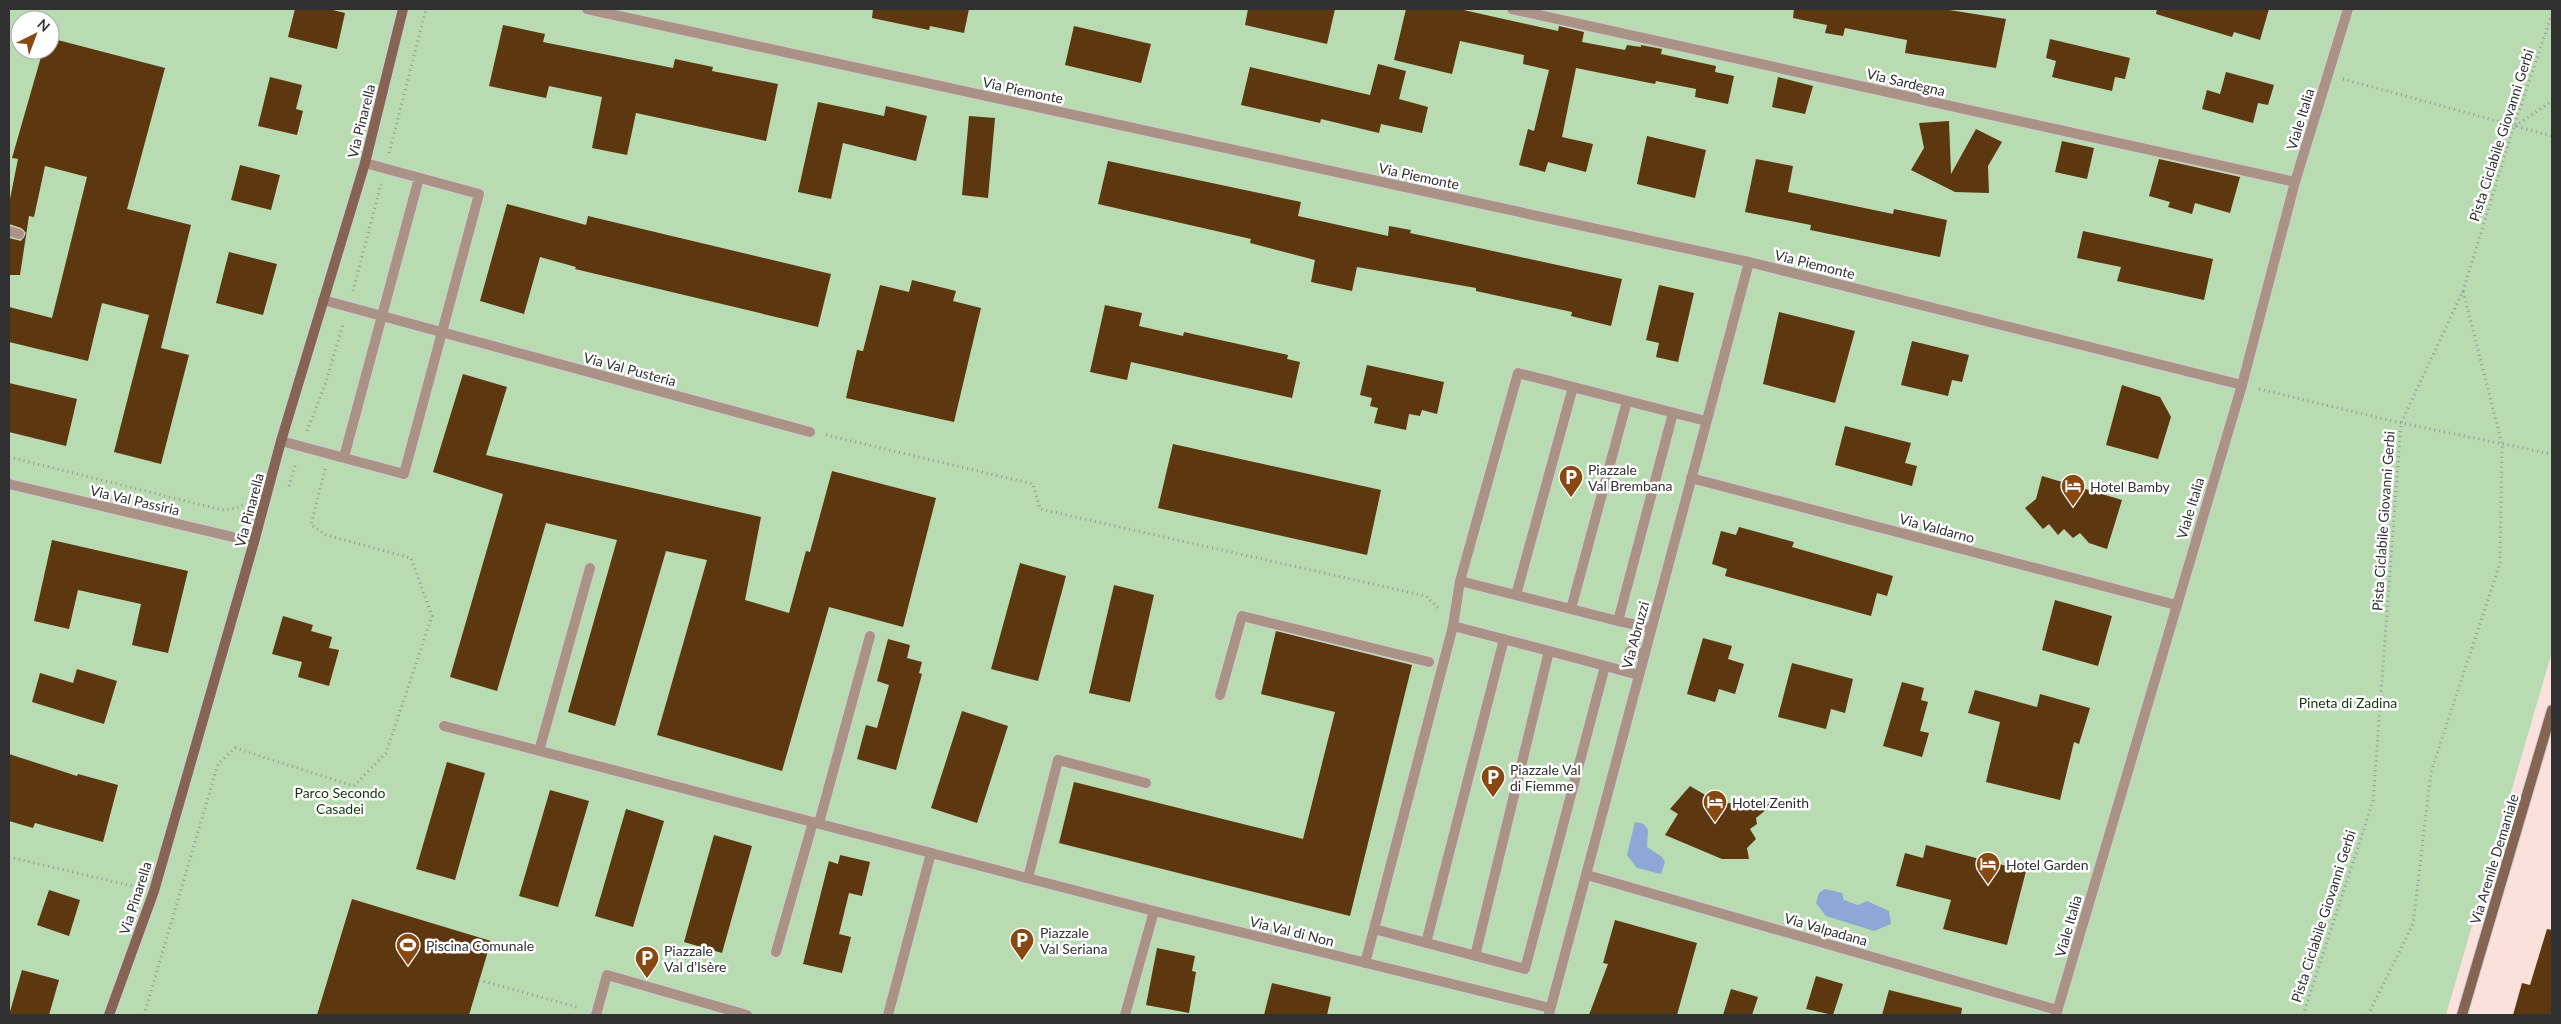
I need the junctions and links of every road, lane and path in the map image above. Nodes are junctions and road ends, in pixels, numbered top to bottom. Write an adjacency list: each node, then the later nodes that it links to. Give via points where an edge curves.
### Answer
1 (403, 9): 10 (street, Via Pinarella)
2 (587, 9): 13 (street, Via Piemonte)
3 (1512, 9): 12 (street, Via Sardegna)
4 (2348, 9): 6 (street, Viale Italia)
5 (2552, 14): 8 (path, Pista Ciclabile Giovanni Gerbi)
6 (2328, 74): 8 (path); 12 (street, Viale Italia)
7 (2552, 101): 8 (path)
8 (2514, 126): 9 (path); 14 (path, Pista Ciclabile Giovanni Gerbi)
9 (2552, 136)
10 (365, 163): 11 (street); 15 (street, Via Pinarella)
11 (419, 178): 16 (street); 17 (street, via 479,194)
12 (2295, 182): 20 (street, Viale Italia)
13 (1749, 262): 20 (street, Via Piemonte); 24 (street, Via Abruzzi)
14 (2463, 291): 25 (path, Pista Ciclabile Giovanni Gerbi); 28 (path)
15 (322, 300): 16 (street, Via Val Pusteria); 18 (street, Via Pinarella)
16 (382, 316): 17 (street, Via Val Pusteria); 32 (street)
17 (442, 332): 26 (street, Via Val Pusteria); 32 (street, via 404,474)
18 (300, 376): 19 (path); 27 (street, Via Pinarella)
19 (326, 382)
20 (2242, 385): 25 (path); 40 (street, Viale Italia)
21 (1573, 387): 22 (street); 38 (street, via 1518,373); 39 (street)
22 (1627, 401): 23 (street); 41 (street)
23 (1673, 413): 24 (street); 43 (street)
24 (1706, 421): 33 (street, Via Abruzzi)
25 (2402, 422): 28 (path); 81 (path, Pista Ciclabile Giovanni Gerbi, via 2373,801)
26 (810, 432): 42 (path, via 1033,484 1040,509 1426,596)
27 (281, 441): 29 (street); 36 (street, Via Pinarella)
28 (2502, 444): 30 (path); 82 (path, via 2500,563 2432,772 2413,924)
29 (330, 454): 32 (street); 76 (path, via 311,524 326,535 411,558 432,616 386,753 354,786 235,748 218,764)
30 (2552, 454)
31 (9, 457): 35 (path, via 222,510 237,508 248,502)
32 (344, 457)
33 (1692, 478): 40 (street, Via Valdarno); 45 (street, Via Abruzzi)
34 (9, 484): 36 (street, Via Val Passiria)
35 (250, 496)
36 (254, 542): 64 (street, Via Pinarella)
37 (590, 568): 57 (street)
38 (1460, 581): 39 (street); 44 (street)
39 (1516, 595): 41 (street)
40 (2176, 605): 74 (street, Viale Italia)
41 (1571, 609): 43 (street)
42 (1442, 612)
43 (1618, 621): 45 (street)
44 (1453, 626): 47 (street); 66 (street)
45 (1651, 628): 50 (street, Via Abruzzi)
46 (870, 636): 59 (street)
47 (1504, 640): 48 (street); 67 (street)
48 (1549, 651): 52 (street); 69 (street)
49 (1630, 651): 50 (street)
50 (1644, 654): 53 (street, Via Abruzzi)
51 (1429, 662): 54 (street, via 1242,616)
52 (1605, 666): 53 (street); 69 (street, via 1525,969)
53 (1638, 675): 62 (street, Via Abruzzi)
54 (1220, 695)
55 (2552, 710): 83 (street, Via Arenile Demaniale)
56 (444, 726): 57 (street, Via Val di Non)
57 (539, 751): 59 (street, Via Val di Non)
58 (1146, 783): 63 (street, via 1058,760)
59 (816, 823): 60 (street, Via Val di Non); 68 (street)
60 (931, 852): 63 (street, Via Val di Non); 79 (street)
61 (9, 857): 64 (path)
62 (1587, 875): 73 (street, Via Abruzzi); 74 (street, Via Valpadana)
63 (1028, 878): 65 (street, Via Val di Non)
64 (154, 891): 75 (street, Via Pinarella)
65 (1154, 911): 70 (street, Via Val di Non); 80 (street)
66 (1374, 929): 67 (street); 70 (street)
67 (1426, 943): 69 (street)
68 (776, 952)
69 (1475, 956)
70 (1365, 963): 73 (street, Via Val di Non)
71 (480, 980): 72 (path)
72 (580, 1008)
73 (1550, 1012)
74 (2057, 1013)
75 (109, 1015)
76 (144, 1015)
77 (596, 1015): 78 (street, via 607,975)
78 (747, 1015)
79 (888, 1015)
80 (1125, 1015)
81 (2302, 1015)
82 (2368, 1015)
83 (2462, 1015)

